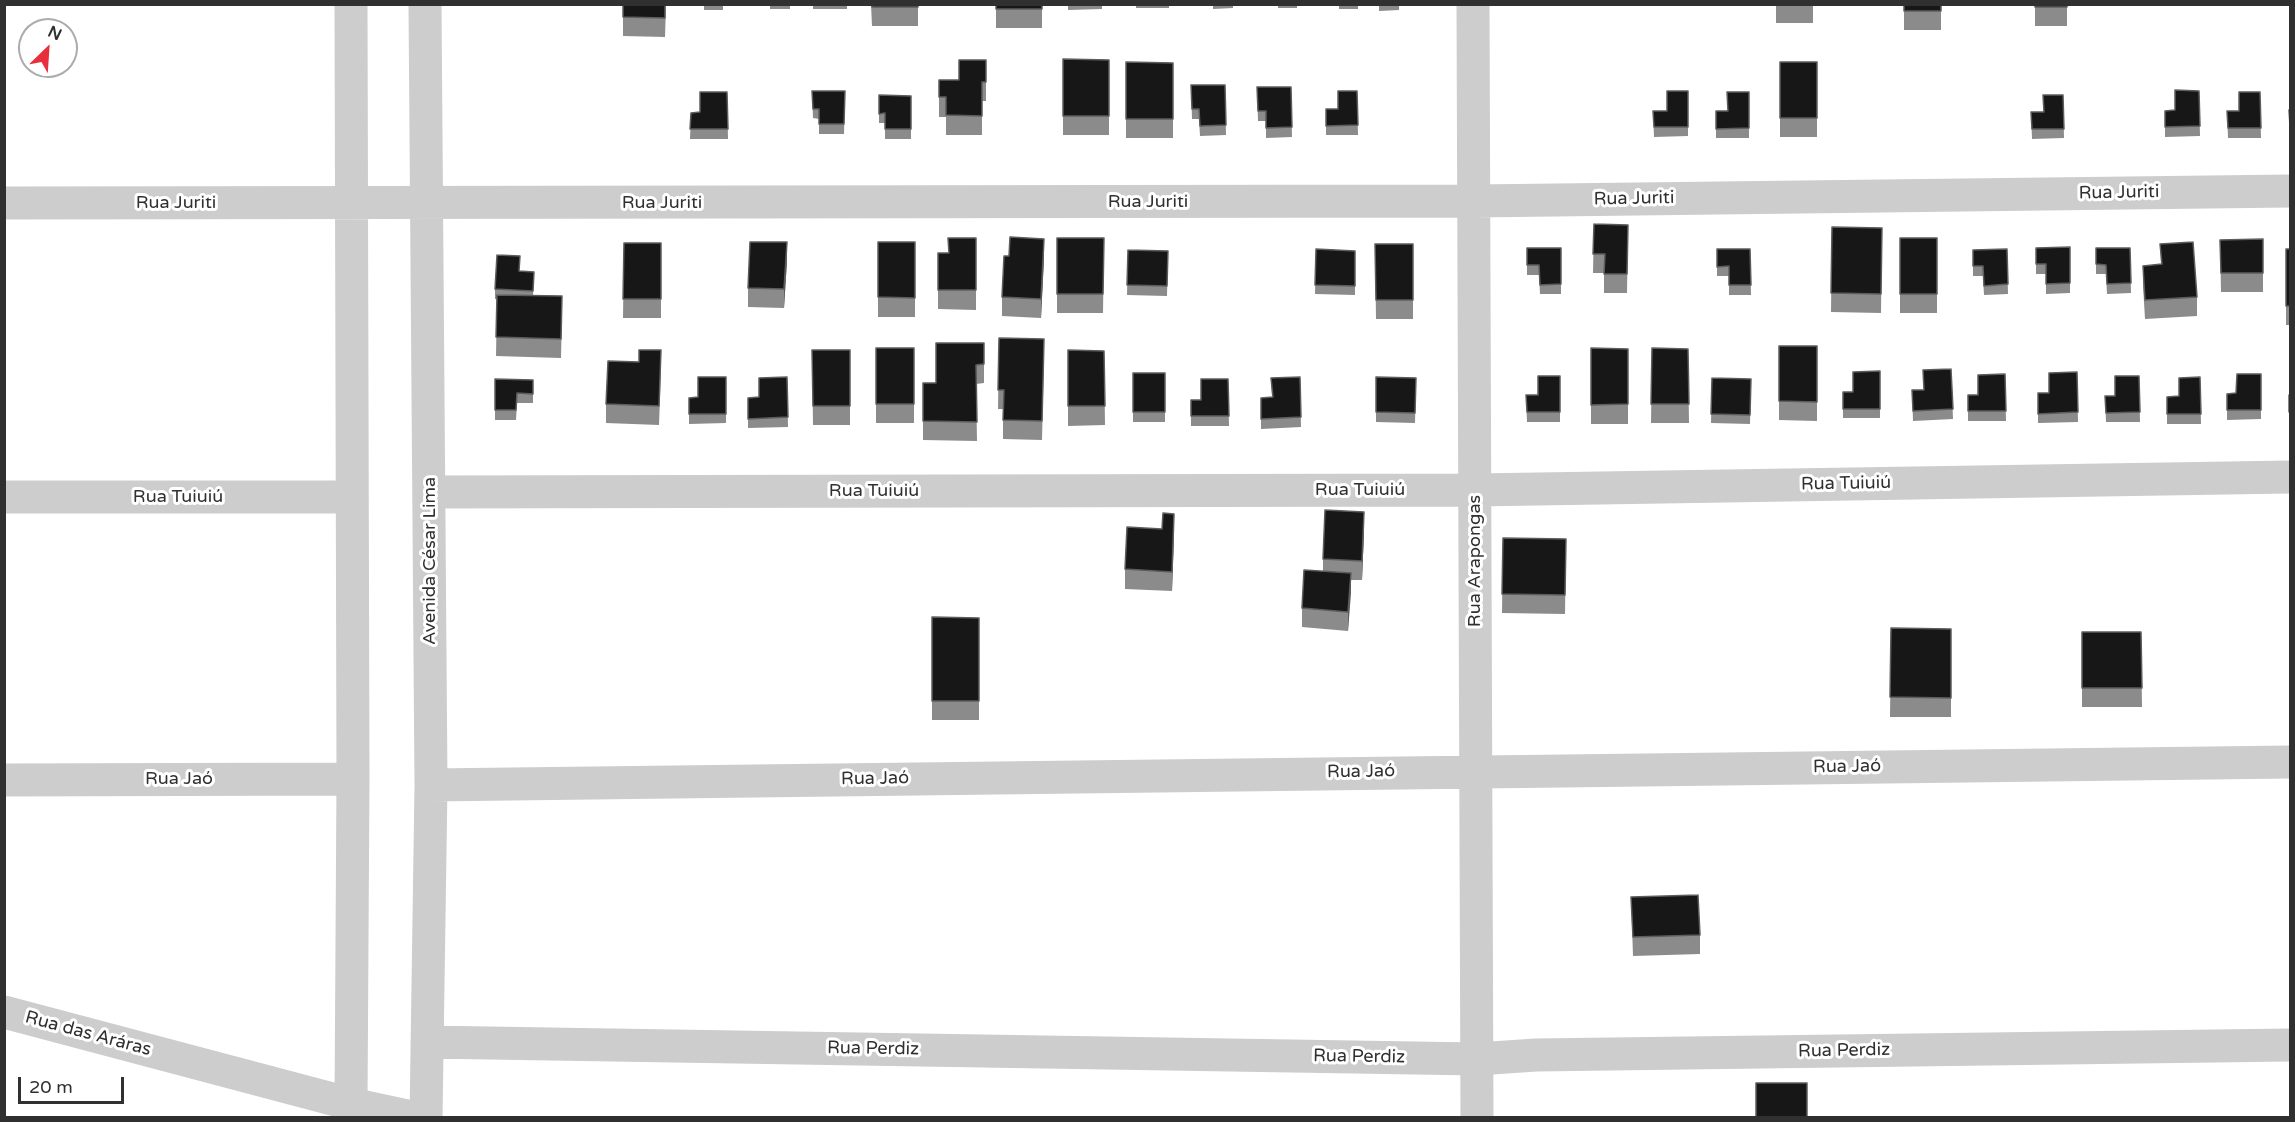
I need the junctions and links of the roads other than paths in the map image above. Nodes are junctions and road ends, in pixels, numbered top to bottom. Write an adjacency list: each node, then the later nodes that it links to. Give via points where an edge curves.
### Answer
1 (351, 4): 7 (street)
2 (425, 4): 8 (street, Avenida César Lima)
3 (1473, 4): 5 (street, Rua Arapongas)
4 (2290, 191): 5 (street, Rua Juriti)
5 (1474, 201): 8 (street, Rua Juriti); 10 (street, Rua Arapongas)
6 (4, 203): 7 (street, Rua Juriti)
7 (351, 203): 8 (street, Rua Juriti); 13 (street)
8 (427, 204): 11 (street, Avenida César Lima)
9 (2290, 477): 10 (street, Rua Tuiuiú)
10 (1475, 490): 11 (street, Rua Tuiuiú); 15 (street, Rua Arapongas)
11 (429, 492): 18 (street, Avenida César Lima)
12 (4, 497): 13 (street, Rua Tuiuiú)
13 (352, 497): 16 (street)
14 (2290, 762): 15 (street, Rua Jaó)
15 (1476, 771): 18 (street, Rua Jaó); 22 (street, Rua Arapongas)
16 (353, 779): 17 (street, Rua Jaó); 23 (street)
17 (4, 780)
18 (431, 785): 20 (street, Avenida César Lima)
19 (4, 1012): 23 (street, Rua das Aráras)
20 (427, 1042): 22 (street, Rua Perdiz); 25 (street, Avenida César Lima)
21 (2290, 1045): 22 (street, Rua Perdiz)
22 (1477, 1059): 26 (street, Rua Arapongas)
23 (351, 1104): 24 (street, Rua das Aráras)
24 (416, 1118)
25 (426, 1118)
26 (1477, 1118)

